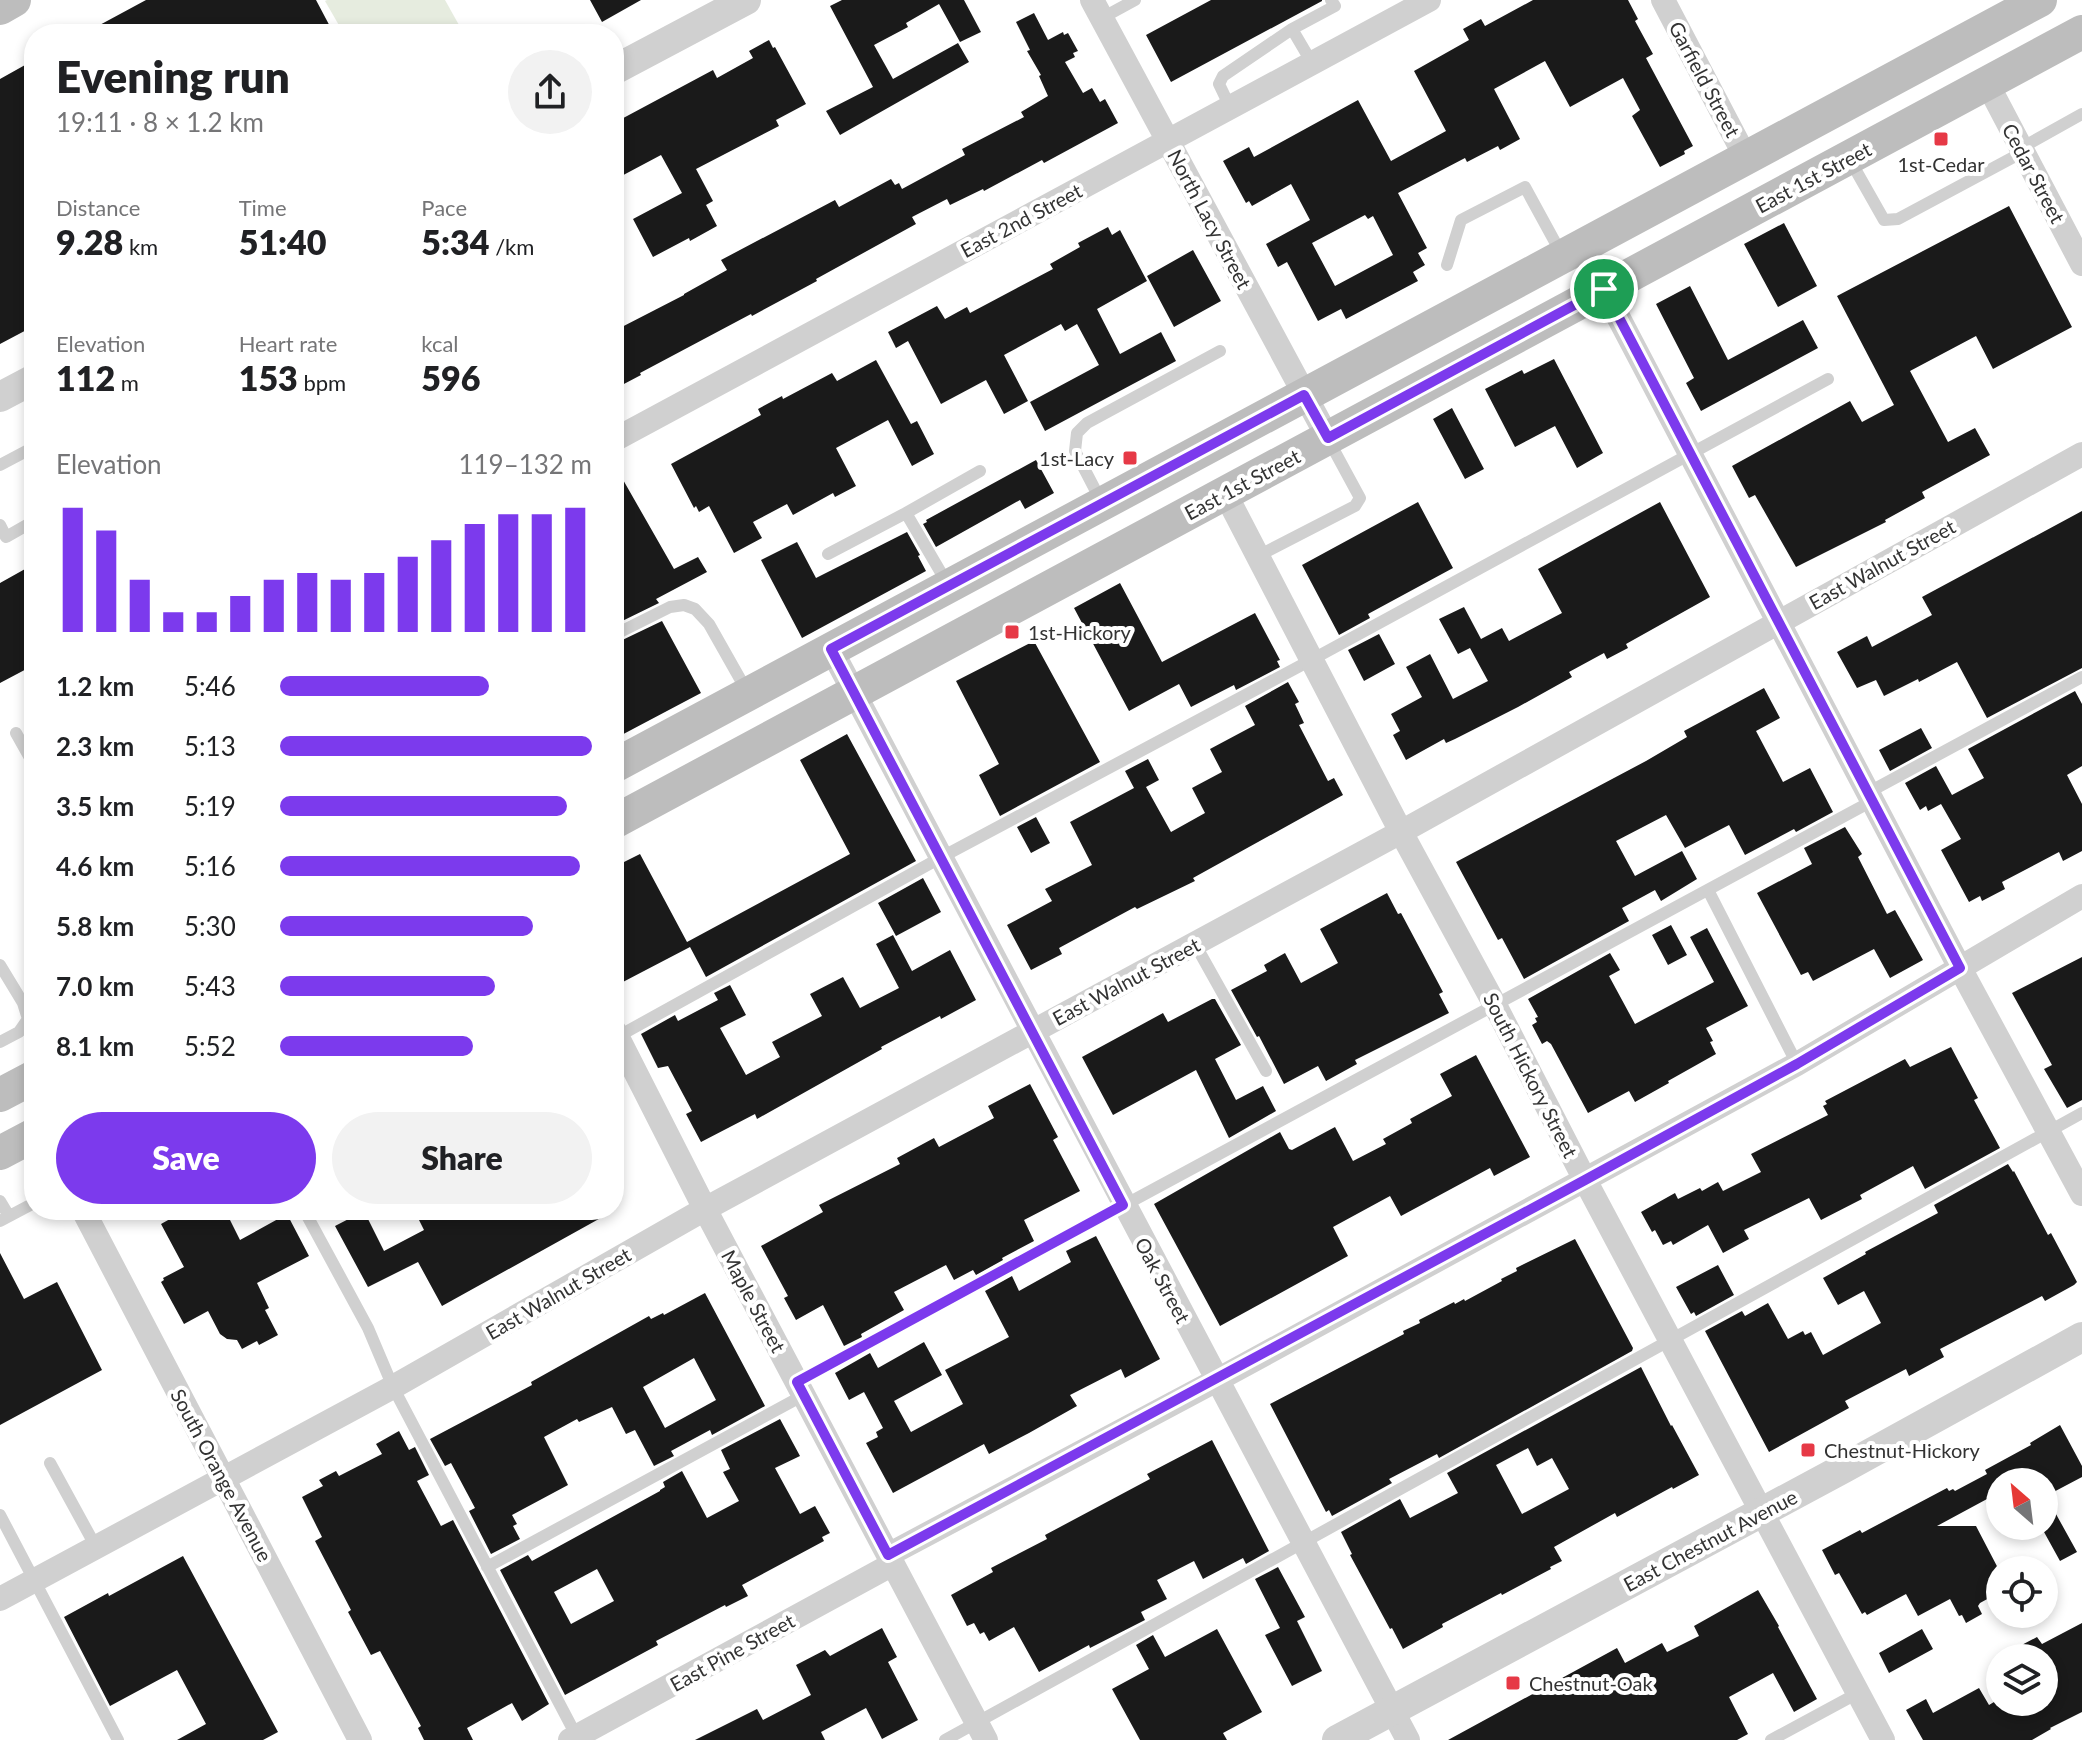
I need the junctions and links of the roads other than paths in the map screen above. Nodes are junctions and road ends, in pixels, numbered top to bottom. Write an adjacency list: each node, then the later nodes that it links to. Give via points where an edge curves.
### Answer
1 (746, 0): 11 (street)
2 (1135, 0): 7 (lane)
3 (1331, 0): 8 (lane, via 1335,6)
4 (1429, 0): 10 (street, East 2nd Street)
5 (1663, 0): 18 (street, Garfield Street)
6 (2040, 0): 18 (main road)
7 (1097, 9): 15 (street, North Lacy Street)
8 (1292, 29): 10 (lane); 13 (lane, via 1223,76 1219,84)
9 (2082, 32): 12 (main road, East 1st Street)
10 (1312, 63): 13 (street, East 2nd Street)
11 (624, 65)
12 (1987, 83): 16 (street, Cedar Street); 17 (main road, East 1st Street)
13 (1230, 107): 15 (street, East 2nd Street)
14 (2082, 114): 16 (lane)
15 (1168, 141): 26 (street, North Lacy Street); 28 (street, East 2nd Street)
16 (2022, 150): 17 (lane, via 1898,219 1884,220); 20 (street, Cedar Street)
17 (1849, 157): 22 (main road, East 1st Street)
18 (1746, 158): 19 (main road)
19 (1572, 251): 21 (lane, via 1525,187 1461,220); 22 (street); 26 (main road)
20 (2082, 264)
21 (1447, 265)
22 (1604, 289): 29 (main road, East 1st Street); 31 (street)
23 (1220, 351): 36 (lane, via 1077,433 1075,451)
24 (1828, 379): 31 (lane)
25 (24, 384): 27 (street)
26 (1304, 395): 29 (street, North Lacy Street); 36 (main road)
27 (0, 397)
28 (624, 435)
29 (1328, 438): 35 (main road, East 1st Street); 41 (lane, via 1360,498 1355,506)
30 (24, 452): 33 (lane)
31 (1691, 454): 43 (street); 46 (lane)
32 (2082, 454): 43 (street, East Walnut Street)
33 (0, 465)
34 (980, 471): 37 (lane)
35 (1225, 493): 41 (street, South Hickory Street); 48 (main road, East 1st Street)
36 (1102, 504): 42 (main road)
37 (906, 513): 40 (lane); 42 (lane)
38 (0, 525): 39 (lane, via 6,537)
39 (24, 527)
40 (828, 554)
41 (1258, 556): 46 (street, South Hickory Street)
42 (948, 586): 45 (main road)
43 (1779, 621): 53 (street); 55 (street, East Walnut Street)
44 (624, 630): 49 (lane, via 670,607 695,609)
45 (831, 649): 48 (street, Oak Street); 49 (main road)
46 (1313, 659): 55 (street, South Hickory Street); 56 (lane)
47 (2082, 677): 53 (lane)
48 (854, 693): 54 (main road, East 1st Street); 56 (street, Oak Street)
49 (748, 694): 52 (main road)
50 (16, 733): 51 (lane)
51 (24, 747)
52 (624, 761)
53 (1872, 796): 57 (lane); 61 (street)
54 (624, 817)
55 (1401, 832): 59 (street, East Walnut Street); 62 (street, South Hickory Street)
56 (940, 858): 65 (lane); 66 (street, Oak Street)
57 (1708, 890): 62 (lane); 69 (lane)
58 (2082, 896): 61 (street, East Pine Street)
59 (1195, 944): 66 (street, East Walnut Street); 70 (lane)
60 (0, 965): 63 (lane)
61 (1960, 968): 69 (street, East Pine Street); 74 (street)
62 (1495, 1005): 77 (street, South Hickory Street); 80 (lane)
63 (24, 1006)
64 (24, 1025): 67 (lane)
65 (624, 1029)
66 (1032, 1032): 80 (street, Oak Street); 82 (street, East Walnut Street)
67 (0, 1042)
68 (624, 1049): 82 (street, Maple Street)
69 (1797, 1064): 77 (street, East Pine Street)
70 (1266, 1071)
71 (24, 1082): 72 (main road)
72 (0, 1095)
73 (2082, 1113): 74 (lane)
74 (2049, 1132): 78 (street); 87 (lane)
75 (24, 1140): 76 (main road)
76 (0, 1153)
77 (1585, 1180): 87 (street, South Hickory Street); 88 (street, East Pine Street)
78 (2082, 1194)
79 (0, 1201): 83 (lane)
80 (1123, 1205): 88 (street, Oak Street); 90 (lane)
81 (24, 1208): 83 (lane)
82 (705, 1209): 89 (street, East Walnut Street); 90 (street, Maple Street)
83 (4, 1219)
84 (88, 1220): 92 (street, South Orange Avenue)
85 (309, 1220): 89 (lane, via 368,1328)
86 (2082, 1337): 93 (street, East Chestnut Avenue)
87 (1671, 1340): 93 (street, South Hickory Street); 95 (lane)
88 (1217, 1380): 95 (street, Oak Street); 97 (street, East Pine Street)
89 (393, 1387): 92 (street, East Walnut Street); 98 (lane)
90 (800, 1389): 97 (street, Maple Street); 98 (lane)
91 (50, 1463): 96 (lane)
92 (223, 1479): 96 (street, East Walnut Street); 106 (street, South Orange Avenue)
93 (1761, 1512): 101 (street, South Hickory Street); 102 (street, East Chestnut Avenue)
94 (0, 1515): 99 (lane)
95 (1303, 1542): 102 (street, Oak Street); 103 (lane)
96 (96, 1547): 99 (street, East Walnut Street)
97 (891, 1560): 103 (street, Maple Street); 104 (street, East Pine Street)
98 (487, 1567): 104 (lane)
99 (35, 1581): 100 (street, East Walnut Street); 105 (lane)
100 (0, 1599)
101 (1858, 1693): 110 (lane); 111 (street, South Hickory Street)
102 (1392, 1710): 108 (street, East Chestnut Avenue); 109 (street, Oak Street)
103 (982, 1731): 107 (lane)
104 (575, 1739)
105 (118, 1740)
106 (360, 1740)
107 (945, 1740)
108 (1337, 1740)
109 (1408, 1740)
110 (1771, 1740)
111 (1883, 1740)

